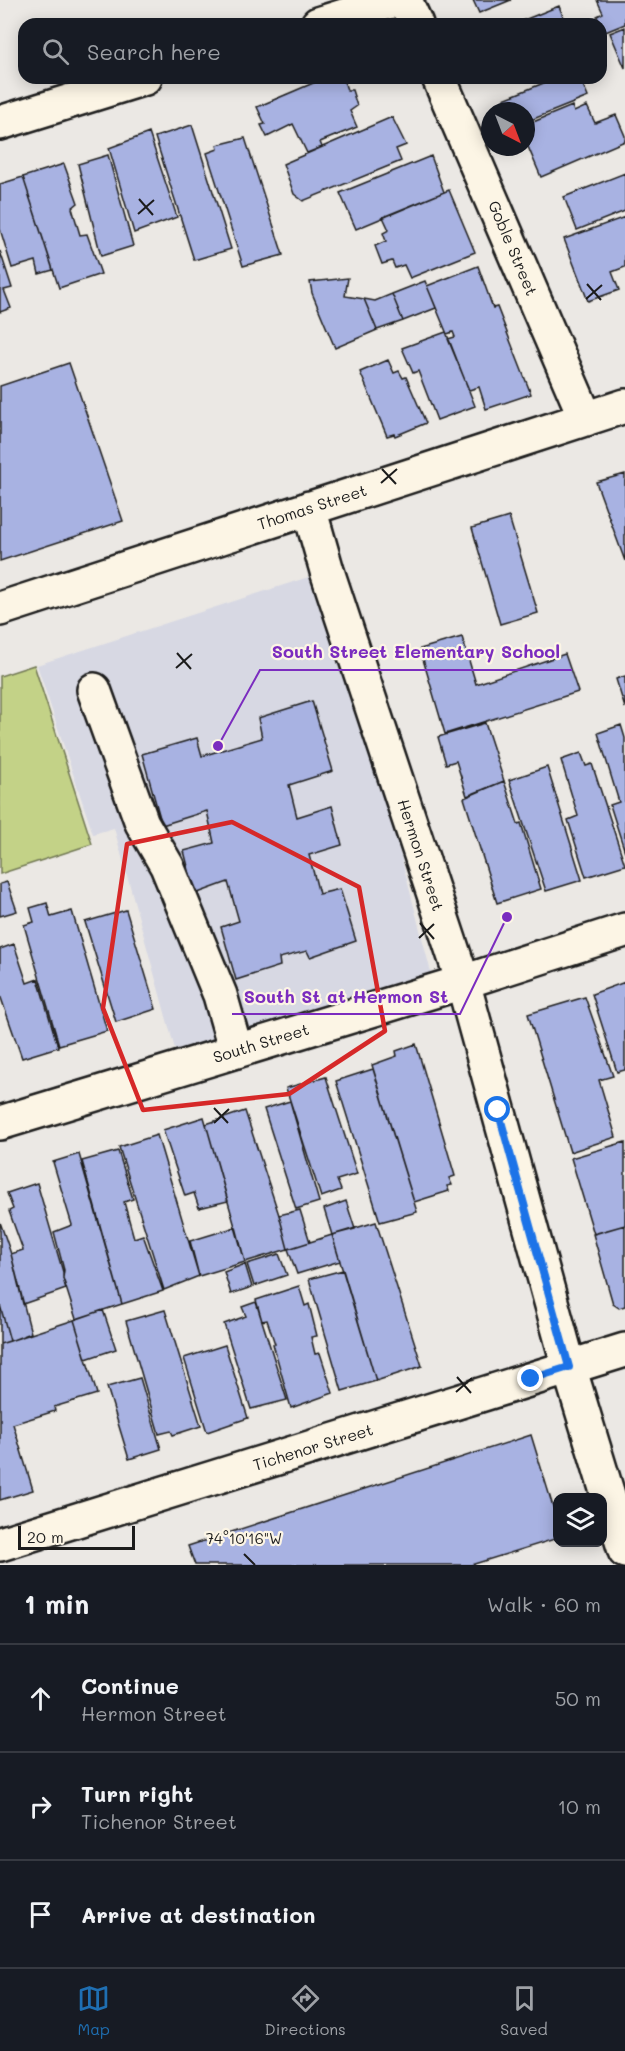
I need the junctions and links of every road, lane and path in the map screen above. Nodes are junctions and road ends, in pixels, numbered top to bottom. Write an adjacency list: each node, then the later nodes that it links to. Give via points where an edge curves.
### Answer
1 (395, 0): 3 (street)
2 (405, 0): 4 (street)
3 (337, 18)
4 (413, 18)
5 (126, 84): 7 (street)
6 (442, 84): 9 (street, Goble Street)
7 (0, 123)
8 (625, 406): 9 (street, Thomas Street)
9 (586, 418): 10 (street, Thomas Street)
10 (309, 508): 11 (street, Thomas Street); 14 (street, Hermon Street)
11 (0, 609)
12 (94, 690): 15 (street, via 142,823 167,866 220,995)
13 (625, 930): 14 (street, South Street)
14 (463, 982): 15 (street, South Street); 18 (street, Hermon Street)
15 (236, 1051): 16 (street, South Street)
16 (0, 1123)
17 (625, 1350): 18 (street, Tichenor Street)
18 (569, 1367): 19 (street, Tichenor Street); 20 (street, Hermon Street)
19 (0, 1544)
20 (625, 1551)

